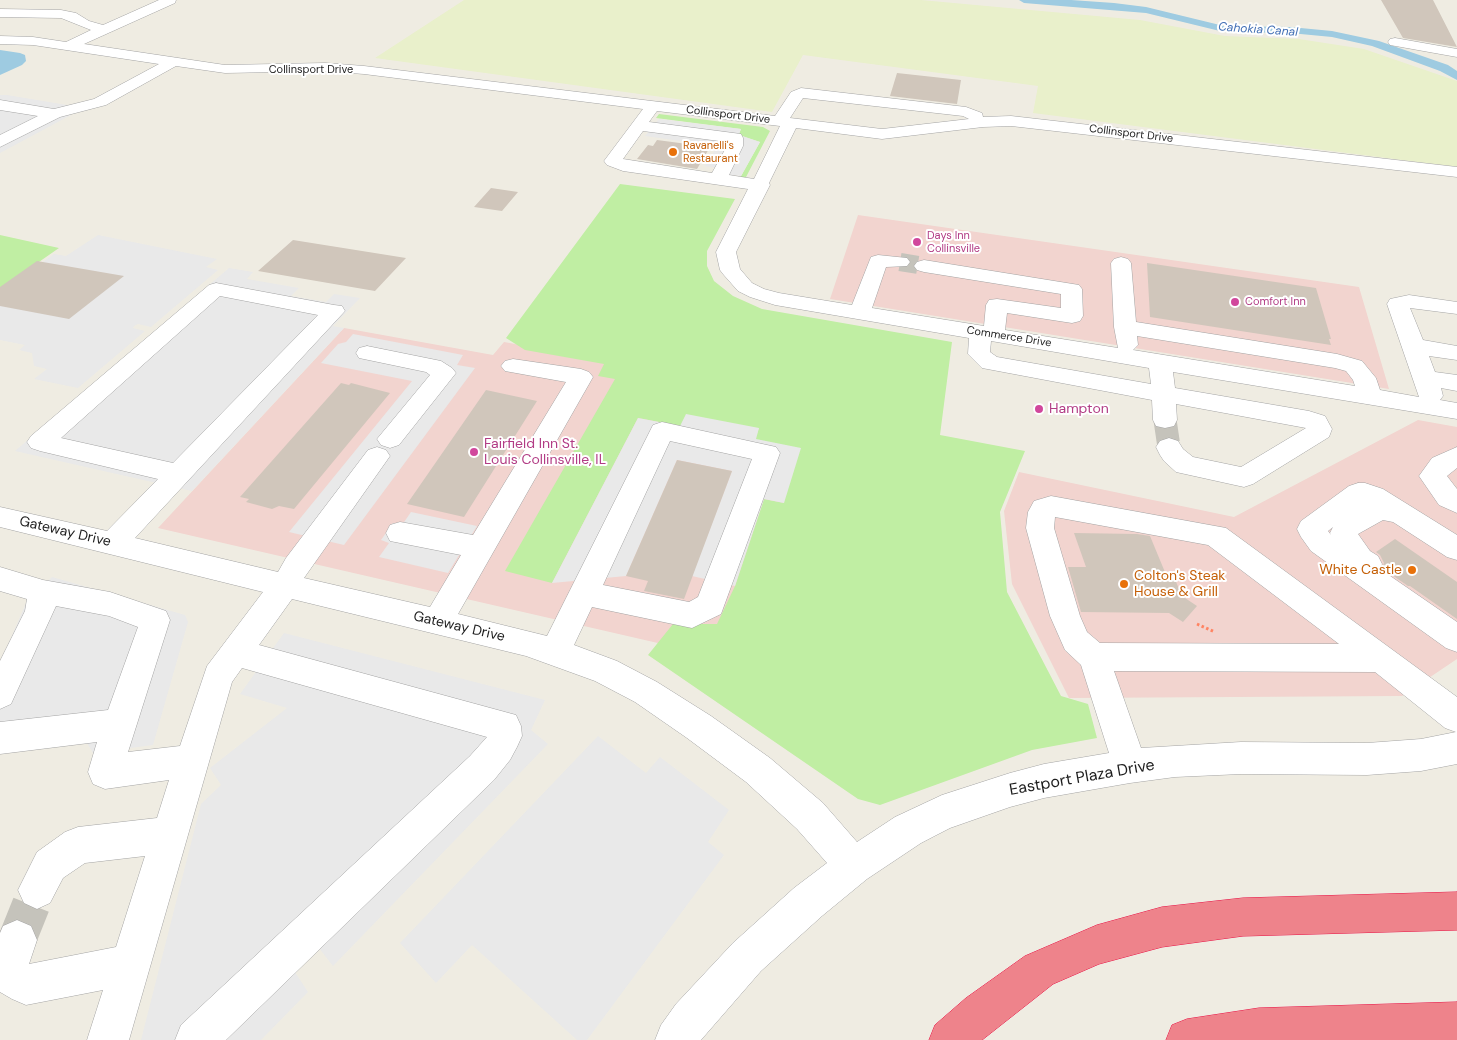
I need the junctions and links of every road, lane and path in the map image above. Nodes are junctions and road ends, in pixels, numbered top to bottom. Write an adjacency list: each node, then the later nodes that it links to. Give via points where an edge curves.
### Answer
1 (22, 0): 3 (street)
2 (170, 0): 5 (street)
3 (0, 8)
4 (0, 13): 5 (street, via 61,14)
5 (105, 30): 8 (street)
6 (0, 40): 8 (street, Collinsport Drive)
7 (1396, 42): 9 (street)
8 (68, 46): 11 (street, Collinsport Drive)
9 (1432, 49): 10 (street); 12 (street)
10 (1457, 53)
11 (173, 62): 14 (street, Collinsport Drive, via 248,70 325,67 364,70); 15 (street, via 100,102)
12 (1457, 64)
13 (0, 105): 15 (street)
14 (653, 106): 16 (street, Collinsport Drive); 18 (street)
15 (54, 114): 19 (street)
16 (785, 122): 17 (street, Collinsport Drive, via 889,134); 17 (street, Commerce Drive, via 796,95 810,93 966,112); 22 (street, Commerce Drive)
17 (983, 122): 20 (street, Collinsport Drive, via 1023,121)
18 (638, 126): 21 (street, via 735,138 735,146); 21 (street, via 613,161 623,166)
19 (0, 142)
20 (1457, 172)
21 (718, 179): 22 (street)
22 (761, 185): 27 (street, Commerce Drive, via 726,252 727,264 736,279 745,287 775,299)
23 (900, 262): 27 (street, via 878,261)
24 (1121, 263): 29 (street)
25 (924, 266): 28 (street, via 1072,288)
26 (1457, 308): 31 (street, via 1409,301 1398,304)
27 (860, 312): 30 (street, Commerce Drive)
28 (1072, 316): 30 (street, via 997,305); 32 (street)
29 (1125, 327): 35 (street); 41 (street, via 1337,360 1354,366 1364,378)
30 (987, 333): 32 (street, Commerce Drive); 40 (street, via 979,354 990,363)
31 (1414, 346): 34 (street); 38 (street)
32 (1073, 347): 35 (street, Commerce Drive)
33 (367, 353): 58 (street, via 433,366 444,372 384,448)
34 (1457, 353)
35 (1128, 356): 36 (street, Commerce Drive)
36 (1160, 361): 40 (street); 41 (street, Commerce Drive)
37 (513, 366): 55 (street, via 581,377)
38 (1426, 378): 39 (street); 42 (street)
39 (1457, 383)
40 (1164, 394): 44 (street); 45 (street, via 1309,419 1320,429 1244,476 1185,465)
41 (1370, 396): 42 (street, Commerce Drive)
42 (1434, 407): 43 (street, Commerce Drive)
43 (1457, 411)
44 (1165, 420)
45 (1169, 447)
46 (1457, 456): 48 (street)
47 (178, 474): 47 (street, via 294,354 334,311 216,289 40,442); 54 (street)
48 (1433, 474): 49 (street); 50 (street, via 1448,498)
49 (1457, 487)
50 (1457, 503)
51 (1401, 513): 56 (street); 62 (street, via 1380,509 1360,518 1347,526 1344,533 1348,544 1360,558 1448,616); 63 (street, via 1374,496 1358,493 1311,529 1321,543)
52 (0, 517): 54 (street, Gateway Drive)
53 (400, 533): 55 (street)
54 (112, 544): 58 (street, Gateway Drive)
55 (481, 548): 61 (street)
56 (1457, 550)
57 (0, 578): 59 (street)
58 (285, 585): 61 (street, Gateway Drive); 64 (street)
59 (43, 592): 68 (street, via 40,611); 70 (street, via 110,604 155,620)
60 (583, 593): 60 (street, via 662,431 767,453 710,605 692,615); 65 (street)
61 (437, 622): 65 (street, Gateway Drive)
62 (1457, 626)
63 (1457, 639)
64 (235, 652): 73 (street, via 218,676); 83 (street, via 504,726 505,736 482,768)
65 (555, 652): 76 (street, Gateway Drive, via 606,671 646,692 699,727 758,770 810,816)
66 (1094, 657): 67 (street); 67 (street, via 1076,641 1063,607 1040,528 1044,508 1051,506 1216,536); 74 (street)
67 (1381, 658): 69 (street)
68 (0, 694)
69 (1457, 717)
70 (120, 724): 71 (street); 73 (street, via 106,772)
71 (0, 738)
72 (1457, 748): 74 (street, Eastport Plaza Drive, via 1421,755 1367,759 1241,758)
73 (192, 761): 75 (street)
74 (1130, 766): 76 (street, Eastport Plaza Drive, via 1044,781 942,813 908,830)
75 (170, 835): 77 (street, via 78,845 50,865); 80 (street)
76 (854, 866): 84 (street, Eastport Plaza Drive, via 747,957)
77 (37, 890)
78 (1457, 911): 85 (highway, via 1243,917 1162,927 1096,945 1039,970 981,1012)
79 (17, 940): 80 (street, via 6,973 26,985)
80 (130, 964): 82 (street)
81 (1457, 1023): 86 (highway, via 1259,1029)
82 (108, 1040)
83 (196, 1040)
84 (676, 1040)
85 (950, 1040)
86 (1187, 1040)

